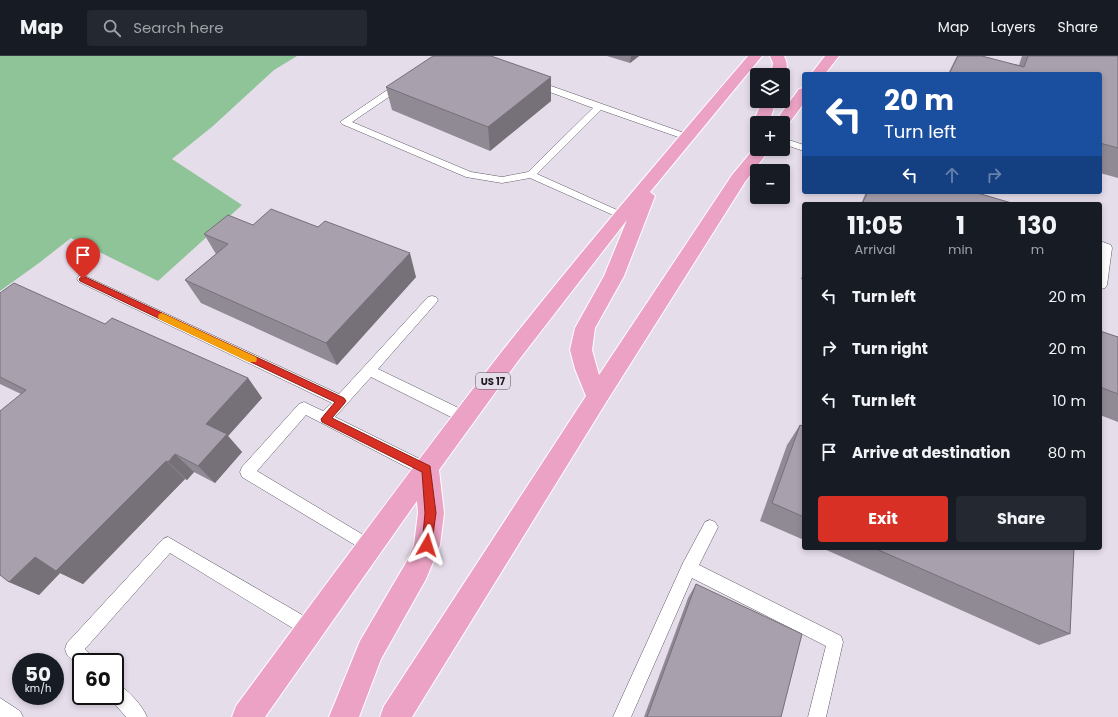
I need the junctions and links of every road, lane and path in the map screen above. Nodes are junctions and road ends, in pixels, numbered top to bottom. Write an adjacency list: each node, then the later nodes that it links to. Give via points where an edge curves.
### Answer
1 (755, 56): 11 (main road, US 17)
2 (777, 56): 4 (main road)
3 (832, 56): 5 (main road)
4 (780, 68)
5 (820, 72)
6 (410, 78): 16 (lane, via 345,122 469,175 502,180)
7 (526, 80): 9 (lane)
8 (802, 95): 10 (main road)
9 (600, 107): 11 (lane); 16 (lane)
10 (787, 116)
11 (687, 137): 17 (main road, US 17)
12 (790, 143): 13 (lane)
13 (802, 147)
14 (750, 151): 18 (main road)
15 (756, 156): 18 (main road)
16 (531, 175): 19 (lane)
17 (655, 175): 19 (main road, US 17); 25 (main road, via 614,276 585,328 581,350)
18 (738, 179): 25 (main road)
19 (622, 216): 27 (main road, US 17, via 549,306)
20 (1102, 247): 22 (lane, via 1107,248)
21 (83, 279): 26 (lane)
22 (1102, 279)
23 (432, 300): 24 (lane)
24 (369, 370): 26 (lane); 27 (lane)
25 (597, 396): 41 (main road)
26 (341, 401): 28 (lane)
27 (466, 418): 29 (main road, US 17)
28 (325, 419): 29 (lane); 31 (lane, via 304,408 247,472)
29 (427, 470): 31 (main road, US 17); 40 (main road, via 431,513 427,545 417,570 370,651)
30 (710, 527): 32 (lane)
31 (370, 547): 33 (main road, US 17)
32 (689, 568): 42 (lane); 43 (lane, via 835,642)
33 (310, 630): 34 (lane, via 168,544 74,650); 39 (main road, US 17)
34 (77, 653)
35 (124, 702): 38 (lane)
36 (0, 707): 37 (lane)
37 (14, 717)
38 (138, 717)
39 (246, 717)
40 (344, 717)
41 (395, 717)
42 (622, 717)
43 (818, 717)

